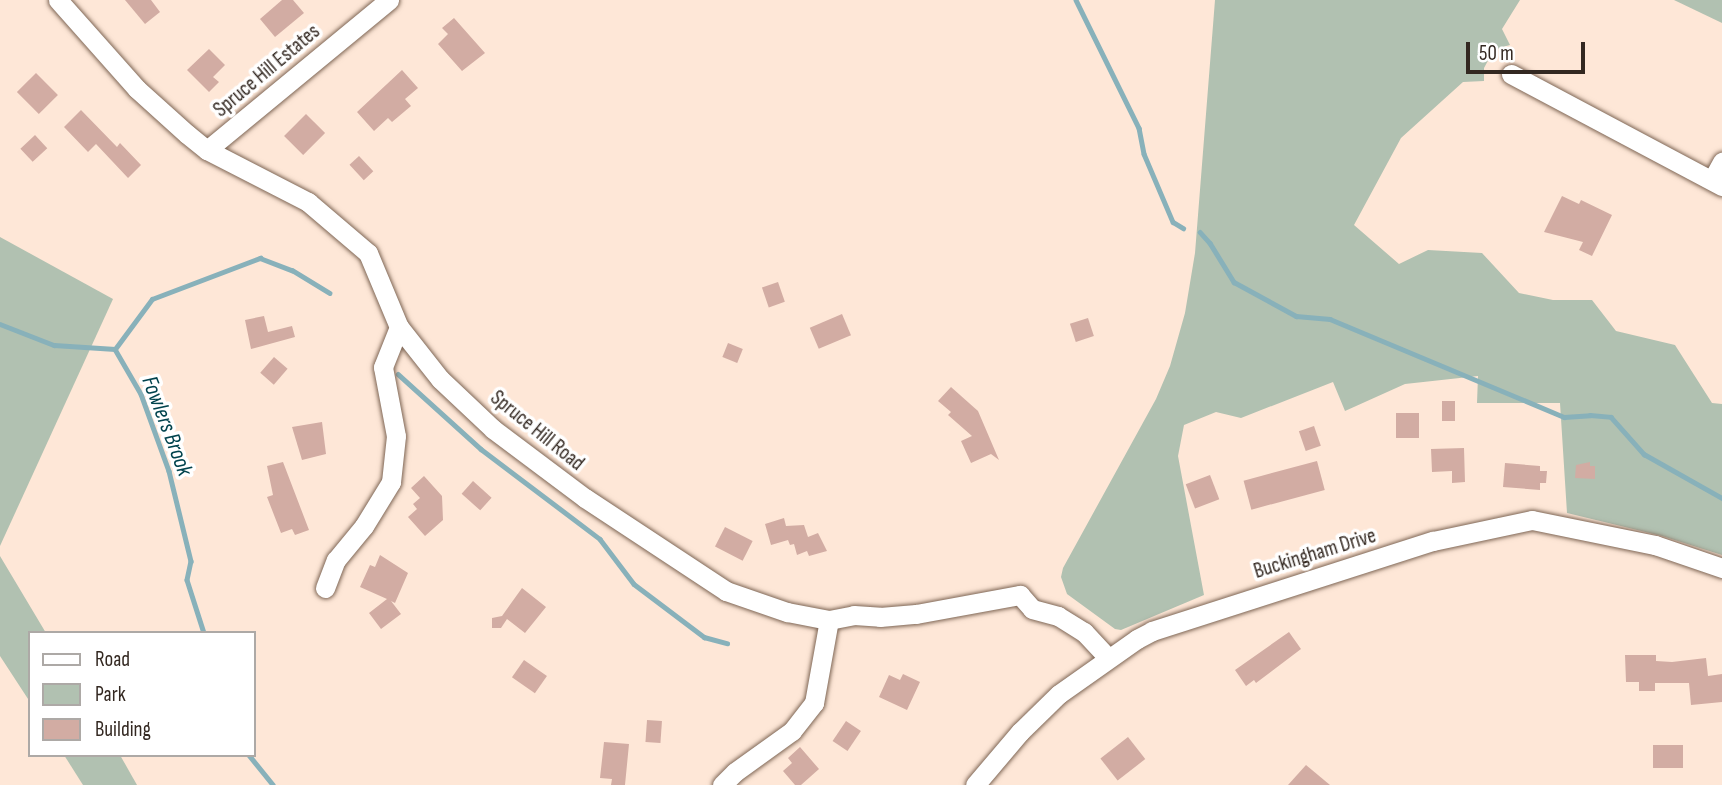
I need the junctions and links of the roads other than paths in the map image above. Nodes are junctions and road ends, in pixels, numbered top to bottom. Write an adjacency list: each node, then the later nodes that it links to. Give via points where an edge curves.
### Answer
1 (58, 0): 4 (street, Spruce Hill Road, via 137,89)
2 (389, 0): 4 (street, Spruce Hill Estates)
3 (1511, 74): 6 (street)
4 (207, 150): 7 (street, Spruce Hill Road, via 308,202 368,253)
5 (1722, 162): 6 (street)
6 (1717, 183)
7 (399, 327): 9 (street, via 383,367 396,436 391,482 337,560); 10 (street, Spruce Hill Road, via 440,379 493,429 585,498 726,591 787,612)
8 (1722, 568): 11 (street, Buckingham Drive, via 1656,545 1531,520 1433,541 1295,584 1152,631)
9 (325, 588)
10 (829, 620): 11 (street, Spruce Hill Road, via 916,614 1020,595 1032,609 1058,616 1084,632); 12 (street, via 814,703 792,731)
11 (1107, 657): 13 (street, Buckingham Drive, via 1039,713)
12 (723, 785)
13 (975, 785)

